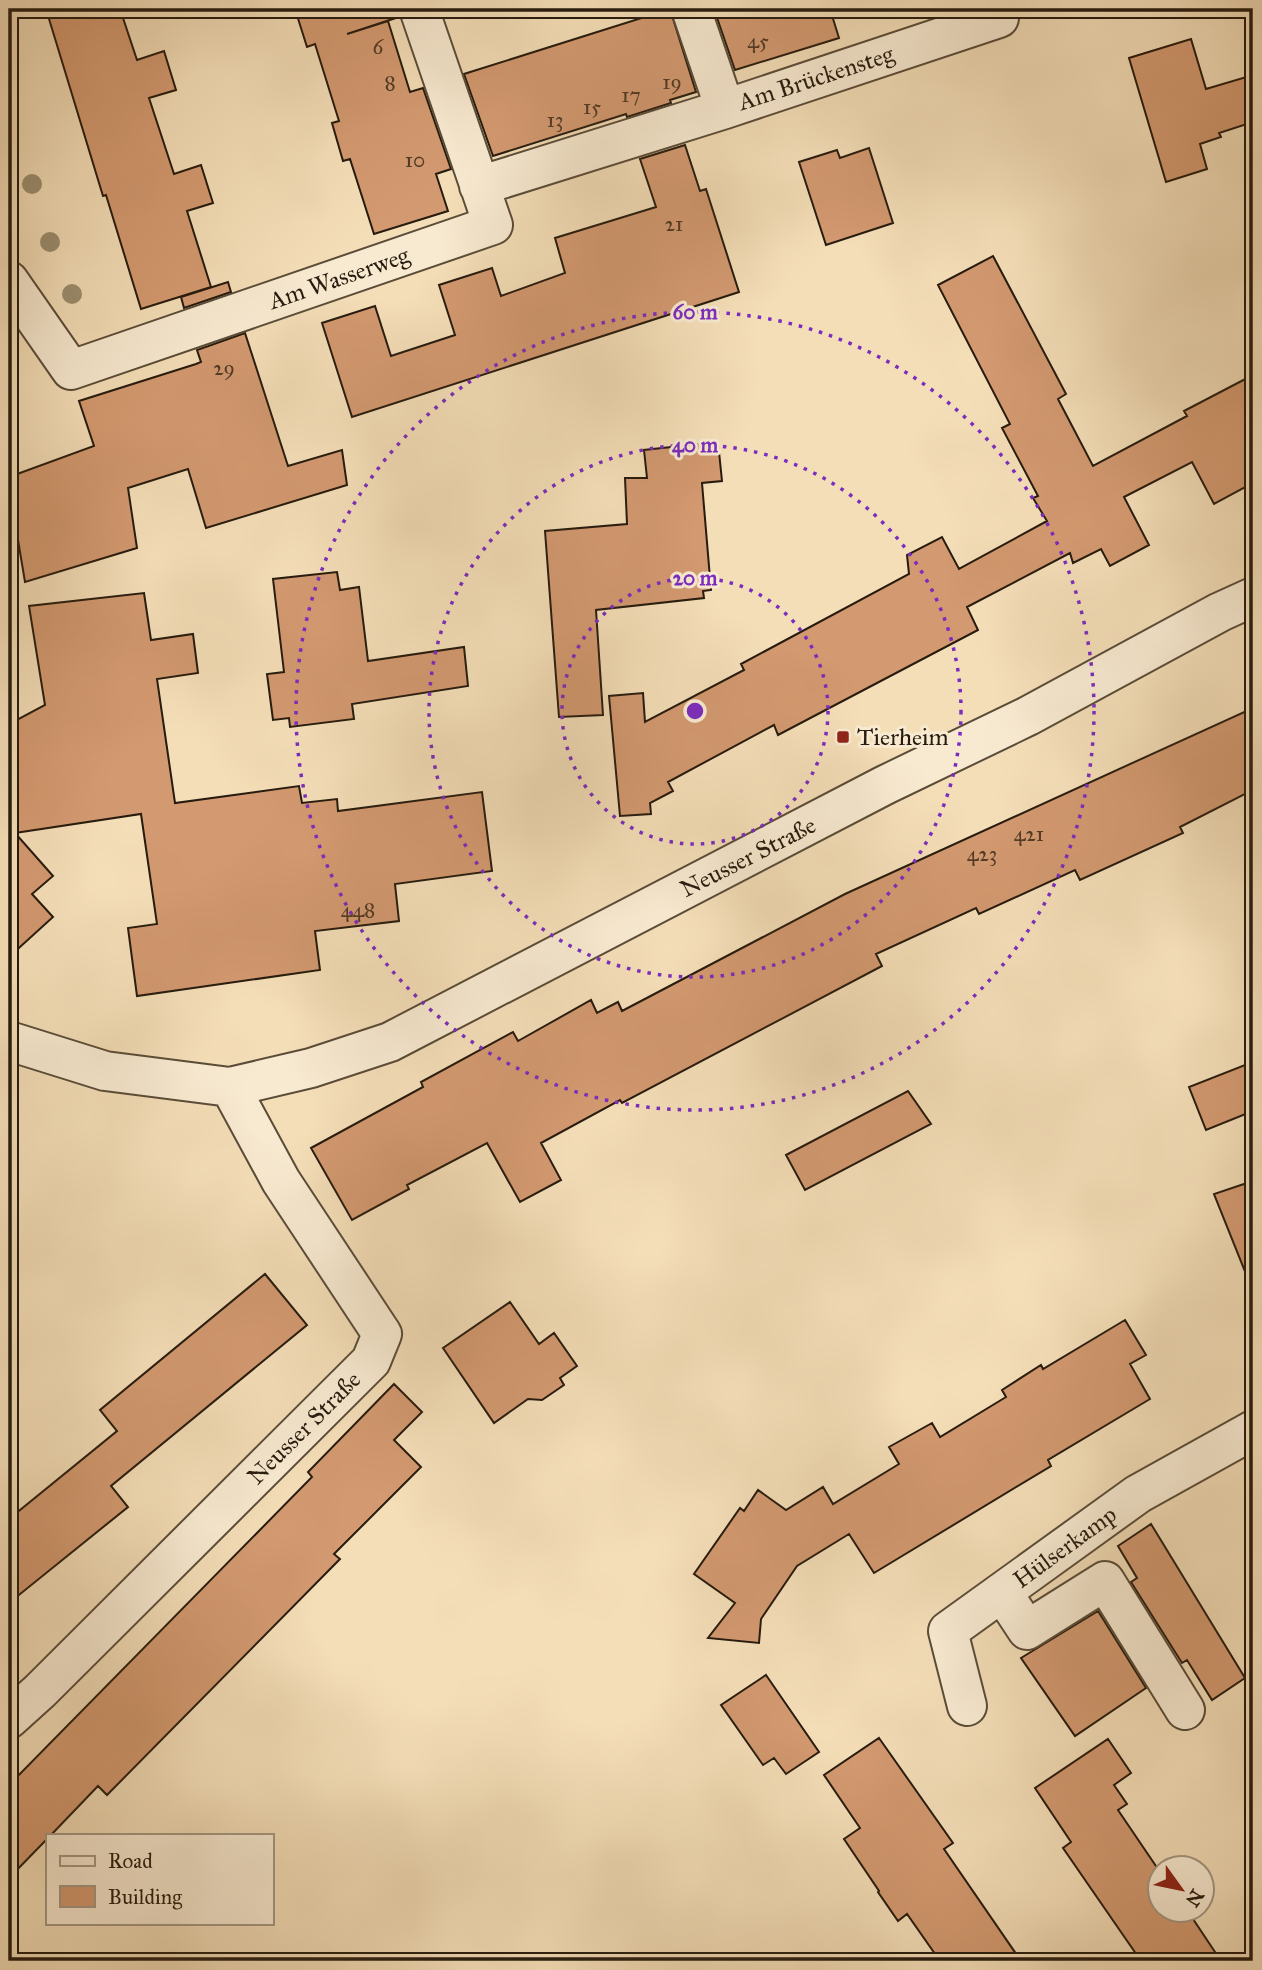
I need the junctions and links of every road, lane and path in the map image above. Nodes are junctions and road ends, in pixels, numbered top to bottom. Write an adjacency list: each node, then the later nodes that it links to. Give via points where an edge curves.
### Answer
1 (419, 9): 5 (street, Am Wasserweg)
2 (691, 9): 4 (street, Am Brückensteg)
3 (996, 9): 4 (street, Am Brückensteg, via 999,18)
4 (725, 109): 5 (street)
5 (479, 186): 6 (street, Am Wasserweg, via 493,225 71,370)
6 (9, 281)
7 (1253, 597): 9 (street, Neusser Straße, via 390,1042 311,1068)
8 (9, 1041): 9 (street, Neusser Straße, via 105,1071)
9 (230, 1087): 14 (street, Neusser Straße, via 281,1181 382,1334 371,1361)
10 (1253, 1430): 11 (street, Hülserkamp, via 1138,1494)
11 (1002, 1592): 12 (street, Hülserkamp, via 948,1631); 13 (street, via 1027,1630 1105,1581)
12 (967, 1706)
13 (1185, 1710)
14 (9, 1718)

